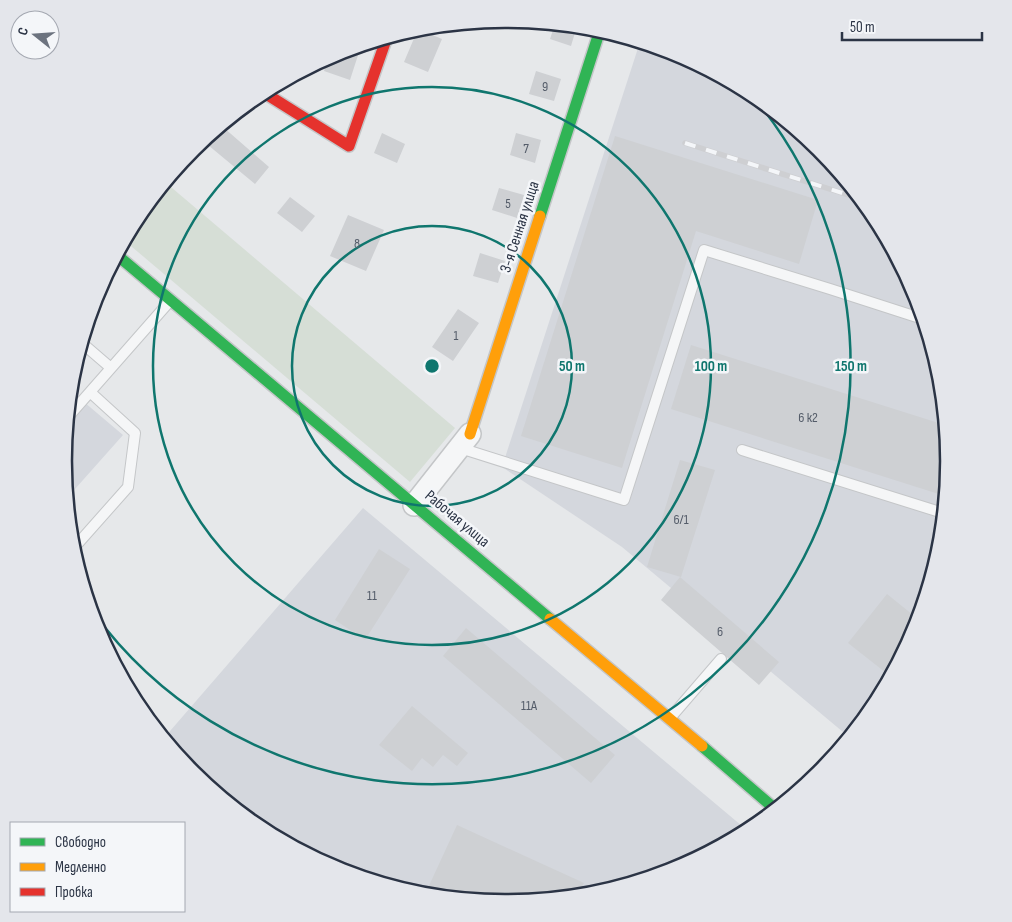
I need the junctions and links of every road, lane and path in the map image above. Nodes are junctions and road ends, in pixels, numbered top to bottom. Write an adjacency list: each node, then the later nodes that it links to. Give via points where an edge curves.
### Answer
1 (598, 37): 11 (main road, 3-я Сенная улица)
2 (384, 45): 3 (main road, via 349,146)
3 (271, 97)
4 (122, 260): 5 (main road, Рабочая улица)
5 (170, 300): 8 (lane); 13 (main road, Рабочая улица)
6 (914, 315): 11 (lane, via 704,250 624,500)
7 (87, 348): 8 (lane)
8 (110, 368): 9 (lane)
9 (90, 392): 10 (lane); 15 (lane, via 135,433 128,488)
10 (76, 408)
11 (465, 441): 13 (street)
12 (742, 450): 14 (lane)
13 (414, 505): 17 (main road, Рабочая улица)
14 (937, 511)
15 (80, 541)
16 (721, 659): 17 (lane)
17 (669, 718): 18 (main road, Рабочая улица)
18 (770, 805)

